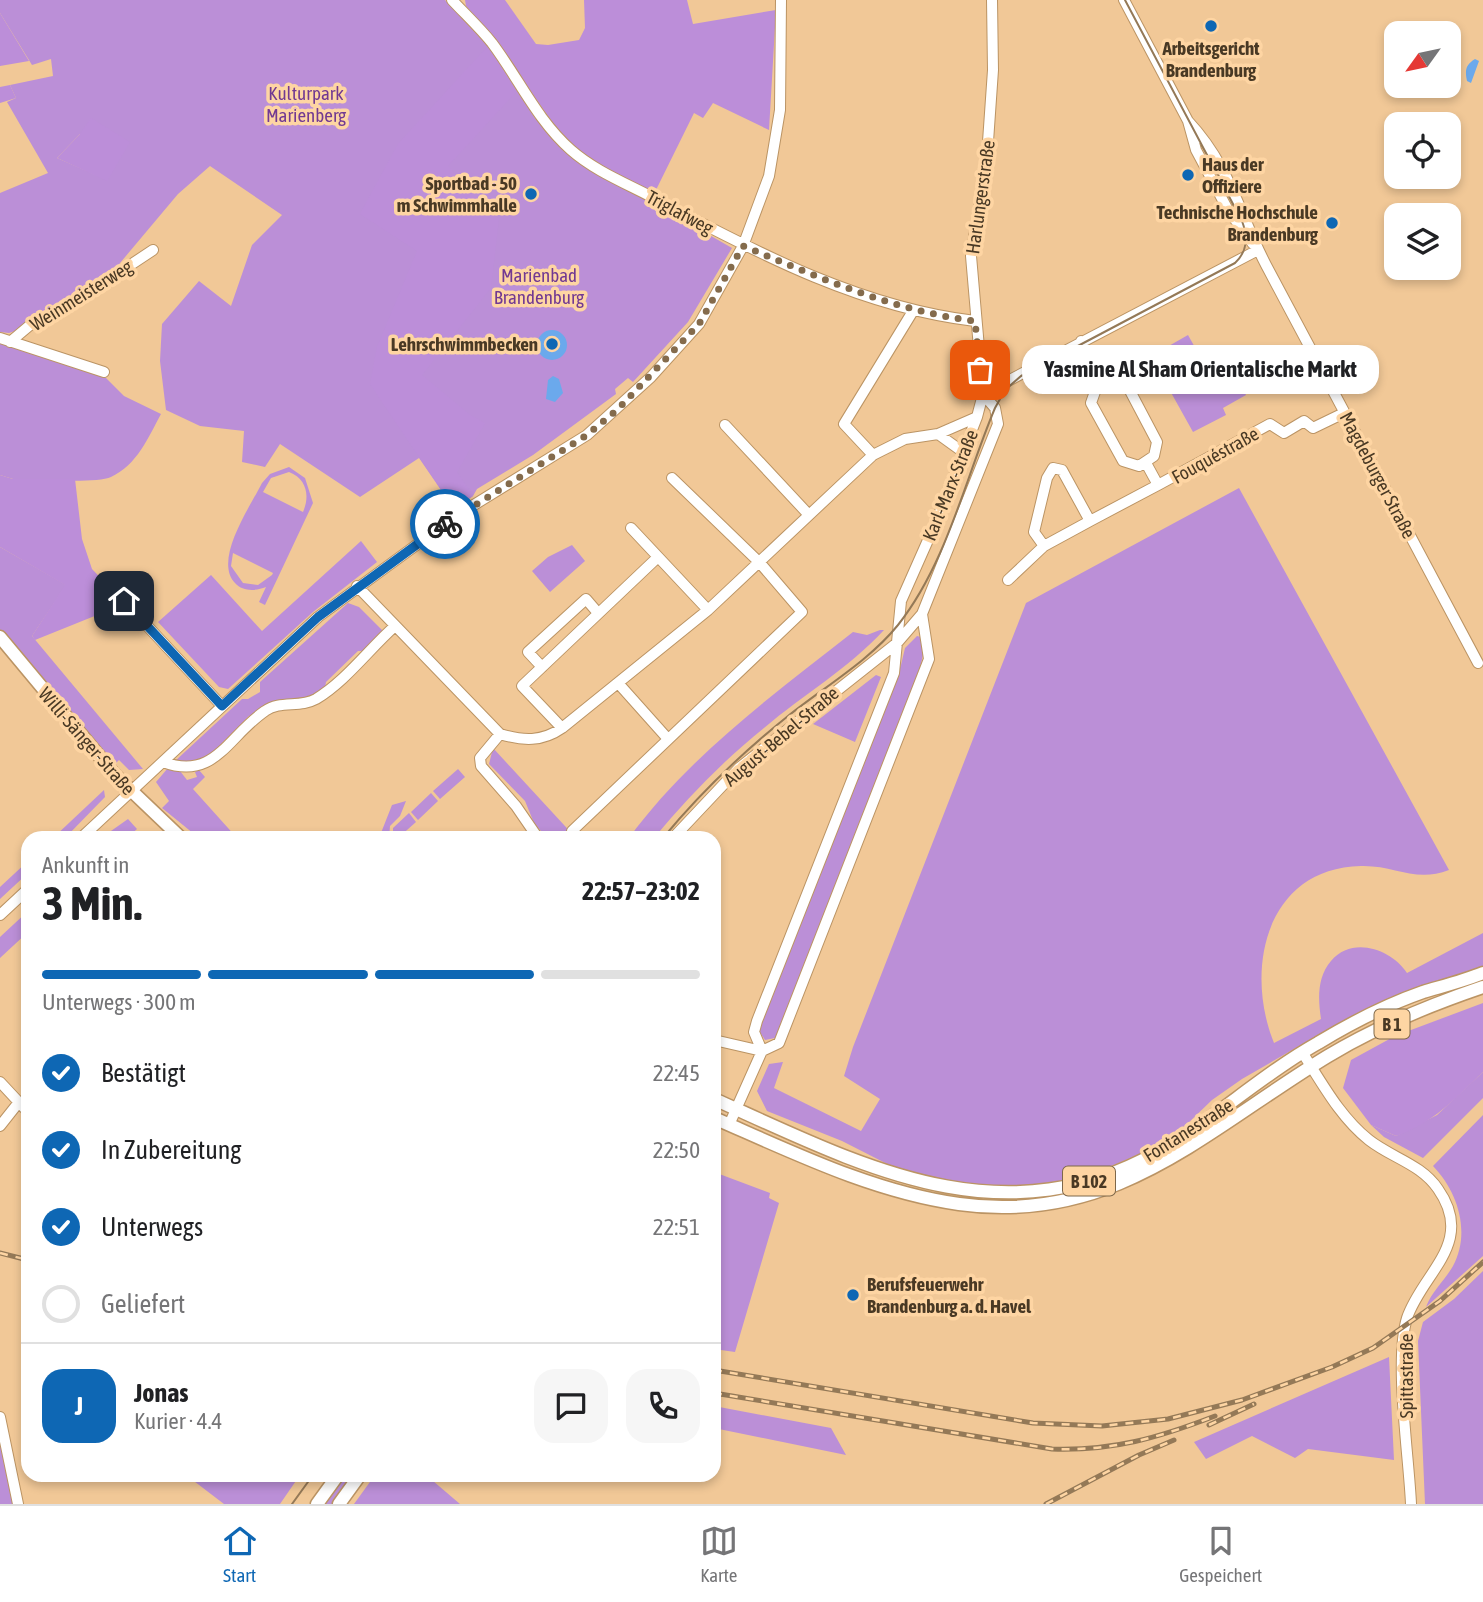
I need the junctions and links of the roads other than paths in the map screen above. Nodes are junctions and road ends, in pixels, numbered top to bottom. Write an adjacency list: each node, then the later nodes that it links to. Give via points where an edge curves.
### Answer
1 (452, 0): 5 (street, Triglafweg, via 491,42 539,114 573,151)
2 (781, 0): 5 (street, via 776,142)
3 (992, 0): 9 (street, Harlungerstraße, via 987,156 971,256)
4 (1124, 0): 7 (street, Magdeburger Straße, via 1188,121 1209,144 1241,203)
5 (743, 246): 8 (street, Triglafweg); 31 (street, via 699,324 618,409 587,435 456,516)
6 (153, 250): 10 (street, Weinmeisterweg)
7 (1258, 250): 11 (street); 15 (street, Magdeburger Straße)
8 (913, 311): 9 (street, Triglafweg); 20 (street, via 844,424)
9 (975, 321): 14 (street, Harlungerstraße)
10 (5, 340): 13 (street, Weinmeisterweg)
11 (1081, 341): 12 (street); 14 (street)
12 (1090, 359)
13 (104, 372)
14 (983, 394): 16 (street, Karl-Marx-Straße); 35 (street, Karl-Marx-Straße, via 995,408 998,424)
15 (1344, 413): 23 (street, Fouquéstraße, via 1313,428 1304,421 1284,433 1270,424); 39 (street, Magdeburger Straße)
16 (977, 417): 18 (street); 19 (street, Karl-Marx-Straße)
17 (725, 425): 24 (street)
18 (938, 434): 19 (street); 20 (street, via 905,439)
19 (963, 452): 38 (street, Karl-Marx-Straße, via 901,601)
20 (873, 455): 24 (street)
21 (1146, 463): 21 (street, Fouquéstraße, via 1130,466 1123,461 1091,403 1100,377 1128,387 1157,442 1154,456); 23 (street, Fouquéstraße)
22 (672, 478): 29 (street)
23 (1158, 485): 25 (street, Fouquéstraße)
24 (809, 515): 29 (street)
25 (1090, 521): 27 (street, Fouquéstraße); 27 (street, via 1062,470 1053,468 1034,533)
26 (631, 528): 28 (street)
27 (1044, 545): 30 (street, Fouquéstraße)
28 (659, 557): 33 (street); 34 (street)
29 (760, 563): 33 (street); 45 (street, via 802,612 800,617)
30 (1008, 580)
31 (357, 586): 36 (street); 42 (street)
32 (124, 601): 42 (street)
33 (708, 610): 41 (street)
34 (598, 614): 40 (street); 40 (street, via 586,599 528,652)
35 (922, 614): 38 (street, Karl-Marx-Straße); 58 (street, via 929,659 779,1043)
36 (395, 626): 44 (street); 46 (street, via 315,700 270,708 208,763 190,769)
37 (0, 637): 47 (main road, Willi-Sänger-Straße)
38 (897, 643): 52 (street, August-Bebel-Straße, via 739,768); 58 (street, Karl-Marx-Straße, via 894,673 757,1021 754,1032)
39 (1478, 663)
40 (542, 667): 43 (street, via 522,686)
41 (618, 683): 43 (street); 45 (street)
42 (222, 706): 46 (street)
43 (562, 728): 44 (street, via 535,739)
44 (500, 734): 50 (street, via 480,758 481,766)
45 (668, 739): 51 (street)
46 (163, 762): 47 (street)
47 (131, 792): 48 (street); 49 (main road, Willi-Sänger-Straße)
48 (89, 831)
49 (173, 831)
50 (533, 831)
51 (572, 831)
52 (680, 831)
53 (21, 896): 54 (street)
54 (0, 915)
55 (1483, 973): 59 (main road, Fontanestraße / B 102, via 1392,1005)
56 (1483, 987): 60 (main road, Fontanestraße / B 1, via 1401,1019)
57 (721, 1042): 58 (street)
58 (762, 1051): 64 (street)
59 (1302, 1052): 60 (street, Spittastraße); 64 (main road, Fontanestraße / B 102, via 1145,1159 1088,1181 1030,1192 977,1192 911,1180)
60 (1311, 1067): 66 (main road, Fontanestraße / B 102, via 1139,1176 1088,1195 1037,1205 980,1206 919,1196 809,1159); 74 (street, Spittastraße, via 1363,1135 1431,1180 1450,1215 1445,1256 1414,1303 1405,1328)
61 (0, 1082): 62 (street)
62 (19, 1102): 67 (street)
63 (721, 1102): 64 (main road, Fontanestraße / B 102)
64 (737, 1109): 66 (street)
65 (721, 1121): 66 (main road, Fontanestraße / B 102)
66 (729, 1125)
67 (0, 1126)
68 (0, 1417): 71 (street)
69 (333, 1482): 72 (main road)
70 (355, 1482): 73 (main road)
71 (18, 1504)
72 (317, 1504)
73 (339, 1504)
74 (1411, 1504)

